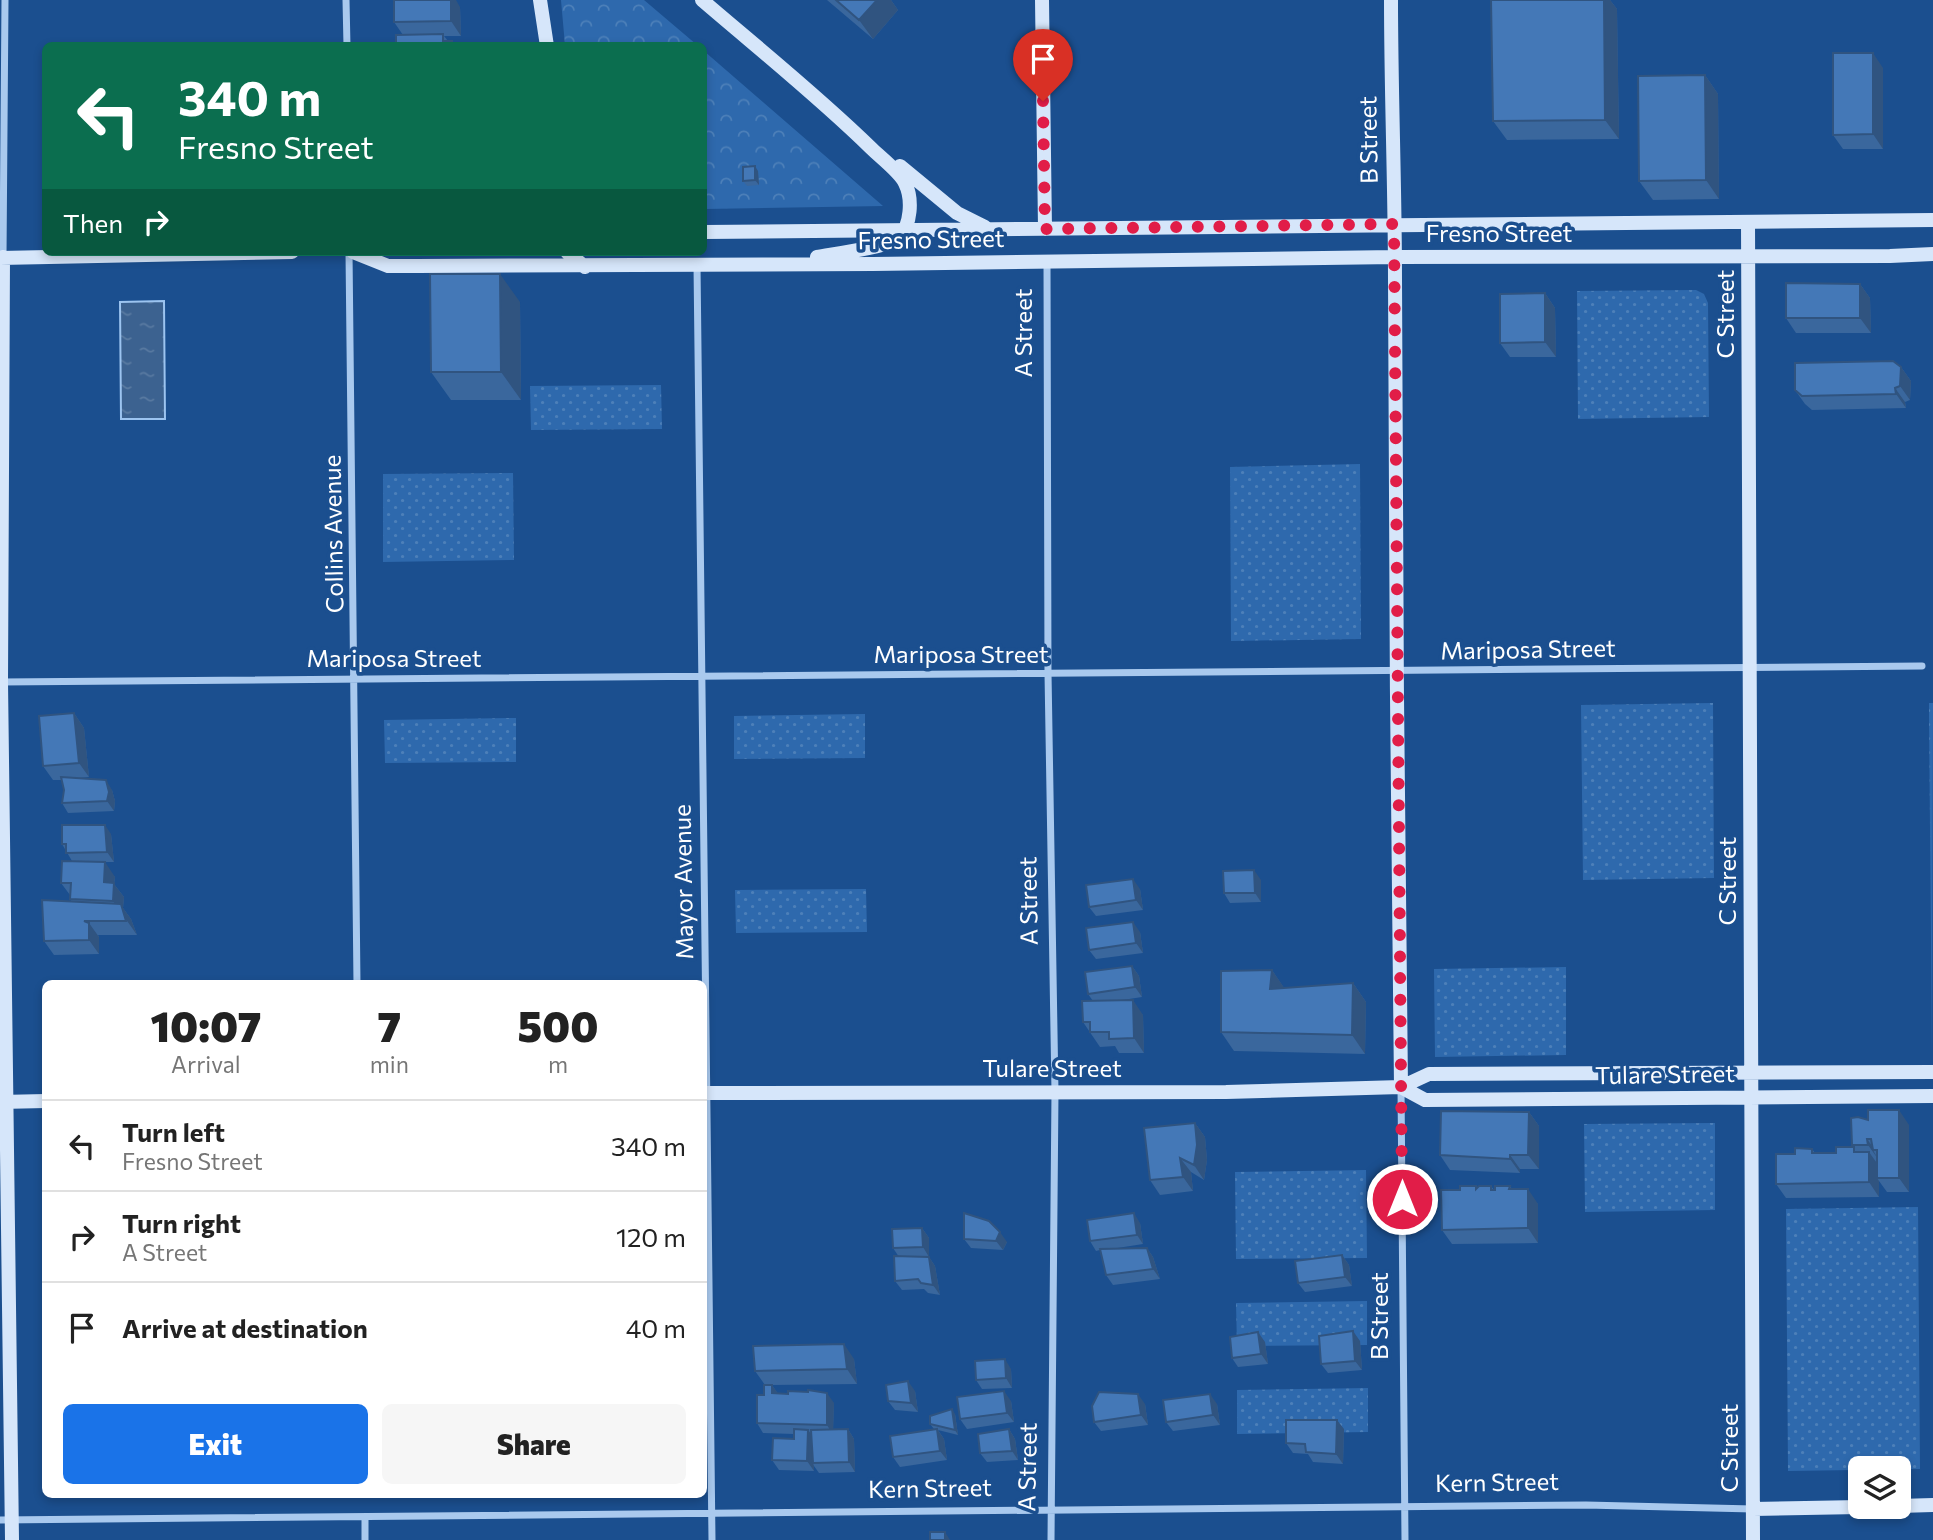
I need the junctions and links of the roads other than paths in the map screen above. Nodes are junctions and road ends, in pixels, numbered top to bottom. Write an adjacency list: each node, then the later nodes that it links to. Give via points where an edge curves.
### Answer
1 (5, 0): 24 (street)
2 (346, 0): 7 (street)
3 (541, 0): 8 (main road)
4 (702, 0): 9 (main road)
5 (1042, 0): 14 (main road)
6 (1391, 0): 12 (main road, B Street)
7 (347, 42)
8 (546, 42)
9 (844, 121): 13 (main road, via 905,182 910,208); 15 (main road, via 957,213)
10 (1933, 220): 11 (main road, Fresno Street)
11 (1748, 223): 12 (main road, Fresno Street); 22 (main road, C Street)
12 (1394, 224): 14 (main road, Fresno Street); 23 (main road, B Street)
13 (906, 229): 15 (main road, Fresno Street); 16 (main road, Fresno Street); 26 (main road, via 883,247)
14 (1045, 229): 15 (main road, Fresno Street)
15 (992, 230)
16 (707, 232)
17 (1933, 254): 22 (main road, Fresno Street)
18 (98, 256): 24 (main road)
19 (351, 256): 34 (street, Collins Avenue)
20 (362, 256): 28 (main road, Fresno Street, via 388,266)
21 (572, 256): 28 (main road)
22 (1749, 256): 23 (main road, Fresno Street); 30 (main road, C Street)
23 (1395, 257): 25 (main road, Fresno Street); 31 (main road, B Street)
24 (1, 258): 35 (main road)
25 (1047, 261): 26 (main road, Fresno Street); 32 (street, A Street)
26 (788, 264): 27 (main road, Fresno Street)
27 (697, 265): 28 (main road, Fresno Street); 33 (street, Mayor Avenue)
28 (585, 267)
29 (1922, 666): 30 (street, Mariposa Street)
30 (1750, 667): 31 (street, Mariposa Street); 38 (main road, C Street)
31 (1396, 670): 32 (street, Mariposa Street); 40 (main road, B Street)
32 (1048, 673): 33 (street, Mariposa Street); 41 (street, A Street)
33 (701, 676): 34 (street, Mariposa Street); 37 (street, Mayor Avenue)
34 (355, 679): 35 (street, Mariposa Street); 36 (street, Collins Avenue)
35 (1, 682): 46 (main road)
36 (357, 980)
37 (704, 980)
38 (1750, 1072): 39 (main road, Tulare Street); 40 (main road, Tulare Street, via 1429,1074); 44 (main road, C Street)
39 (1933, 1072)
40 (1401, 1087): 41 (main road, Tulare Street); 44 (main road, Tulare Street, via 1425,1100); 50 (street, B Street)
41 (1055, 1092): 42 (main road, Tulare Street); 53 (street, A Street)
42 (707, 1093)
43 (1933, 1096): 44 (main road, Tulare Street)
44 (1750, 1097): 52 (main road, C Street)
45 (42, 1101): 46 (main road)
46 (3, 1102): 56 (main road)
47 (707, 1213): 54 (street, Mayor Avenue)
48 (1933, 1505): 49 (main road)
49 (1911, 1506)
50 (1405, 1507): 52 (street, Kern Street); 53 (street, Kern Street); 61 (street, B Street)
51 (1848, 1507): 52 (main road, Kern Street)
52 (1753, 1509): 62 (main road, C Street)
53 (1050, 1510): 54 (street, Kern Street); 60 (street, A Street)
54 (712, 1513): 55 (street, Kern Street); 59 (street, Mayor Avenue)
55 (365, 1517): 56 (street, Kern Street); 58 (street)
56 (6, 1520): 57 (main road)
57 (12, 1540)
58 (365, 1540)
59 (712, 1540)
60 (1051, 1540)
61 (1405, 1540)
62 (1753, 1540)

